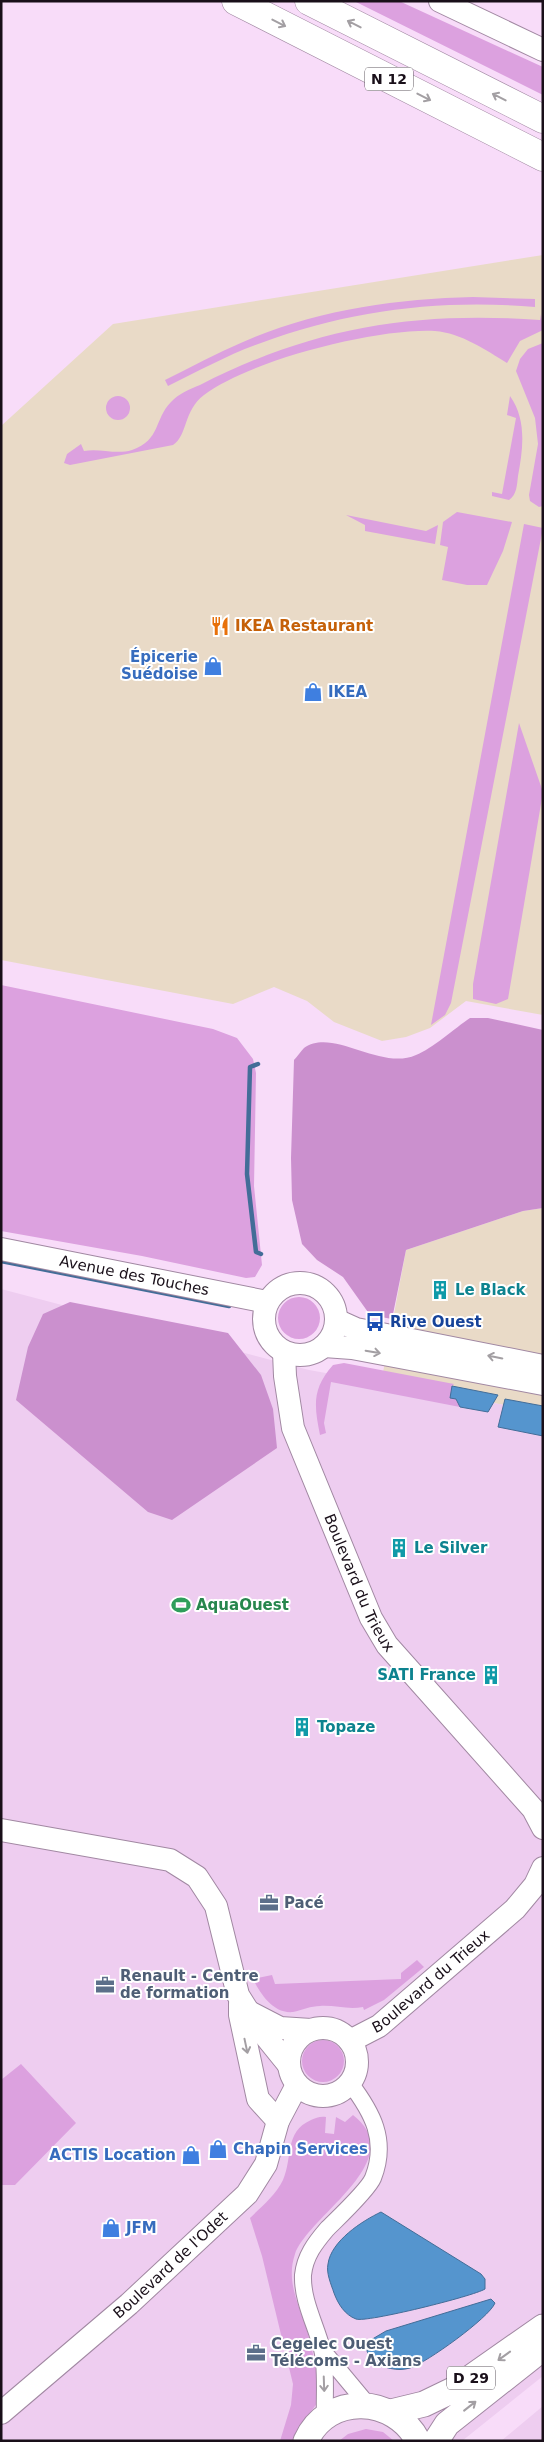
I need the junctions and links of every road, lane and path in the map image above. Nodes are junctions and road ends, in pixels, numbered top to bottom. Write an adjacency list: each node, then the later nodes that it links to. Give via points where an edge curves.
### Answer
1 (236, 1): 6 (highway, N 12, one-way to 6)
2 (309, 1): 5 (highway, N 12, one-way to 2)
3 (440, 1): 4 (street)
4 (543, 50)
5 (543, 119)
6 (543, 157)
7 (1, 1249): 8 (street, Avenue des Touches)
8 (267, 1302): 9 (street, via 282,1287 295,1283 309,1284 327,1294 334,1306); 11 (street, via 263,1317 265,1331 273,1344)
9 (336, 1320): 10 (street, via 333,1334); 12 (street, one-way to 9, via 356,1329)
10 (318, 1349): 11 (street, via 298,1355); 13 (street, one-way to 13, via 352,1348); 14 (street)
11 (284, 1352): 14 (street, Boulevard du Trieux)
12 (543, 1366)
13 (543, 1384)
14 (289, 1407): 15 (street, Boulevard du Trieux, via 293,1428 371,1618 387,1645 533,1809)
15 (543, 1828)
16 (1, 1830): 18 (street, via 170,1860 197,1877 216,1906 234,1985)
17 (543, 1868): 20 (street, Boulevard du Trieux, via 535,1885 515,1909 379,2026)
18 (245, 2005): 19 (street, via 280,2028); 21 (street); 24 (street, one-way to 24, via 240,2015 258,2099)
19 (311, 2030): 20 (street, via 332,2029); 21 (street, via 294,2043)
20 (350, 2042): 22 (street, via 357,2061)
21 (288, 2064): 23 (street)
22 (350, 2083): 23 (street, via 335,2094 318,2096); 27 (street, via 369,2109 379,2149 372,2179 318,2239 306,2258 303,2277 306,2301)
23 (297, 2085): 24 (street, Boulevard de l'Odet)
24 (278, 2121): 30 (street, Boulevard de l'Odet, via 266,2164 247,2194 129,2304)
25 (543, 2327): 29 (main road, D 29, one-way to 29, via 453,2390 424,2404)
26 (543, 2348): 34 (main road, D 29, one-way to 26, via 447,2424)
27 (323, 2350): 28 (street); 31 (street, one-way to 31)
28 (368, 2405): 29 (main road); 31 (main road, via 345,2408)
29 (391, 2412): 33 (main road, via 410,2428)
30 (1, 2413)
31 (325, 2417): 32 (main road)
32 (306, 2441)
33 (418, 2441)
34 (436, 2441)

